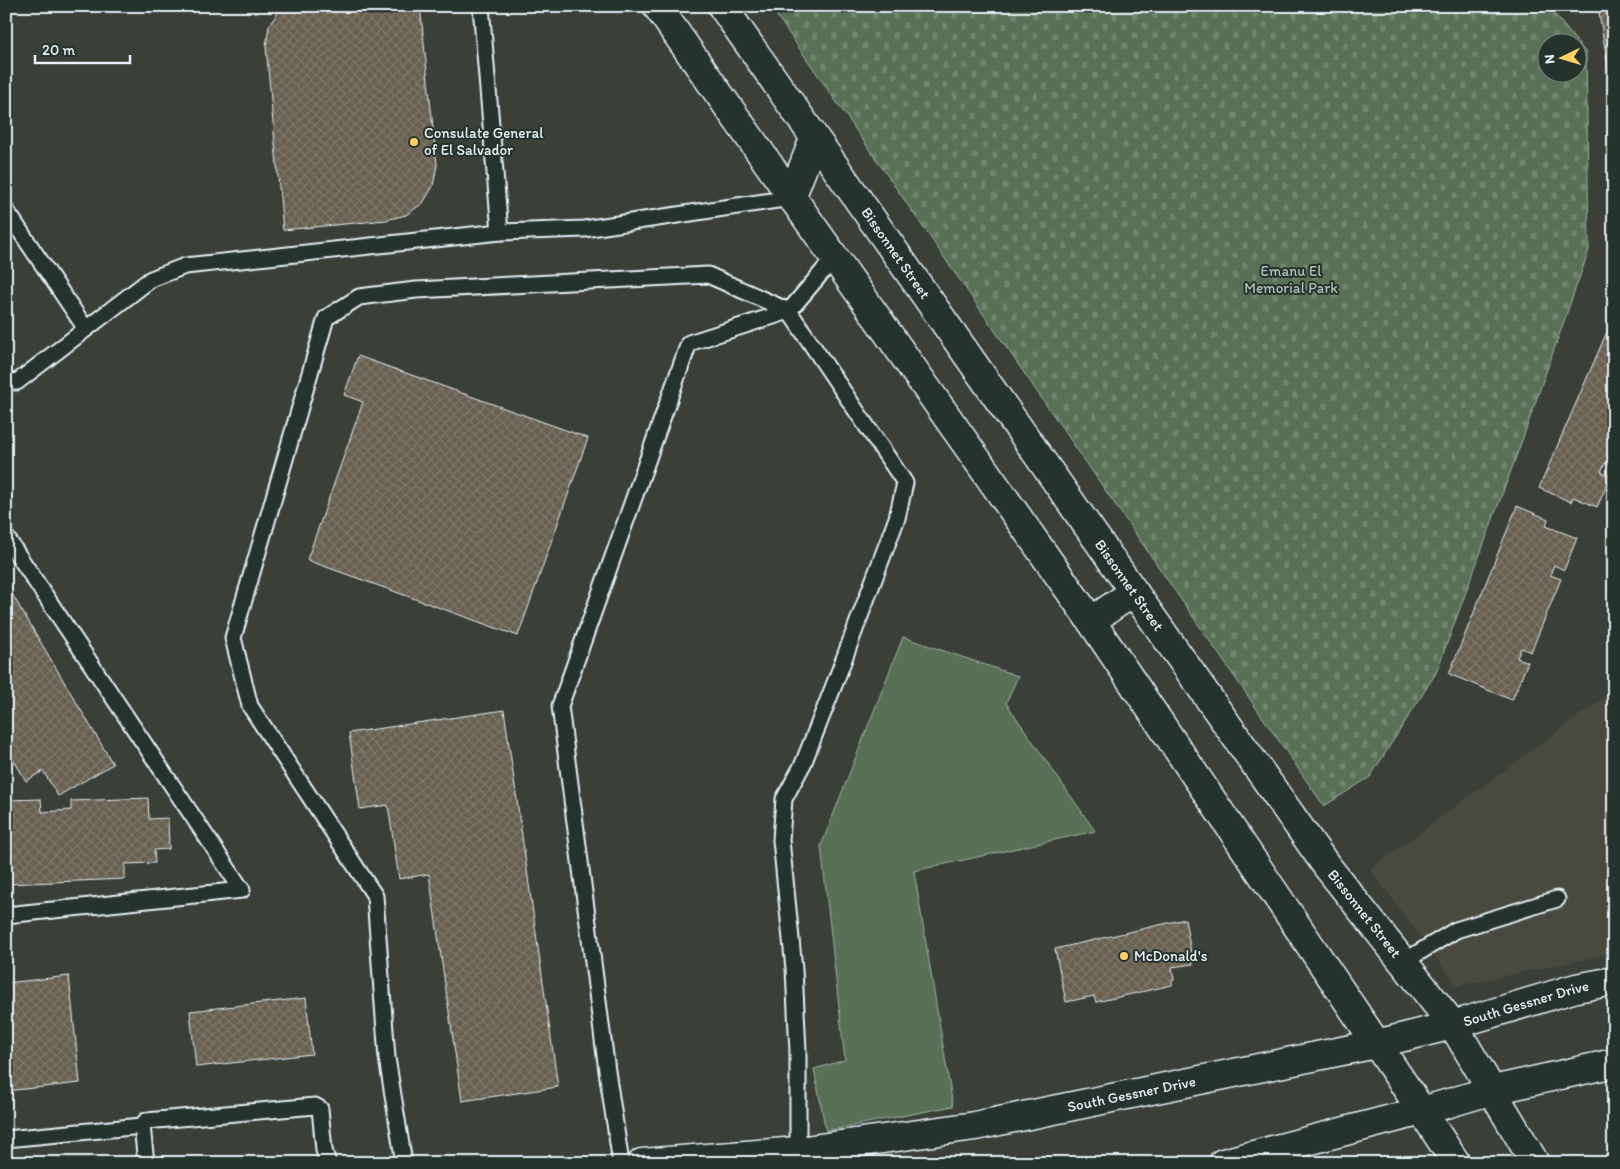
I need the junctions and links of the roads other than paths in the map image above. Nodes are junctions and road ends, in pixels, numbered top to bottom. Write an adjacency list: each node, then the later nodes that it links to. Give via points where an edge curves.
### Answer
1 (481, 6): 7 (lane)
2 (656, 6): 5 (main road)
3 (722, 6): 4 (main road, Bissonnet Street)
4 (814, 139): 5 (main road); 13 (main road, Bissonnet Street)
5 (791, 198): 7 (lane, via 584,229); 8 (main road)
6 (6, 210): 10 (lane)
7 (500, 232): 10 (lane, via 185,266 151,279)
8 (834, 258): 9 (lane); 14 (main road)
9 (789, 311): 26 (lane, via 906,483 898,518 836,680 803,764 784,799 781,840 794,969); 29 (lane, via 708,274 416,290 359,297 326,318 233,638 250,706 375,896 387,1058); 30 (lane, via 689,343 560,706)
10 (86, 329): 11 (lane, via 17,382)
11 (6, 380)
12 (6, 536): 16 (lane, via 242,890)
13 (1134, 592): 14 (main road); 17 (main road, Bissonnet Street, via 1326,865)
14 (1091, 621): 20 (main road)
15 (1558, 899): 17 (lane, via 1456,930)
16 (6, 915)
17 (1403, 962): 19 (main road, Bissonnet Street)
18 (1614, 982): 19 (main road, South Gessner Drive, via 1576,988)
19 (1453, 1025): 20 (main road, South Gessner Drive); 22 (main road, Bissonnet Street)
20 (1376, 1044): 23 (main road); 26 (main road, South Gessner Drive, via 975,1126)
21 (1614, 1063): 22 (main road)
22 (1493, 1090): 23 (main road); 34 (main road, Bissonnet Street)
23 (1422, 1111): 32 (main road); 33 (main road)
24 (142, 1126): 25 (lane); 27 (lane); 28 (lane, via 146,1121 315,1106 320,1109)
25 (6, 1139)
26 (798, 1151): 31 (main road, South Gessner Drive)
27 (146, 1163)
28 (328, 1163)
29 (404, 1163)
30 (621, 1163)
31 (642, 1163)
32 (1224, 1163)
33 (1456, 1163)
34 (1535, 1163)

